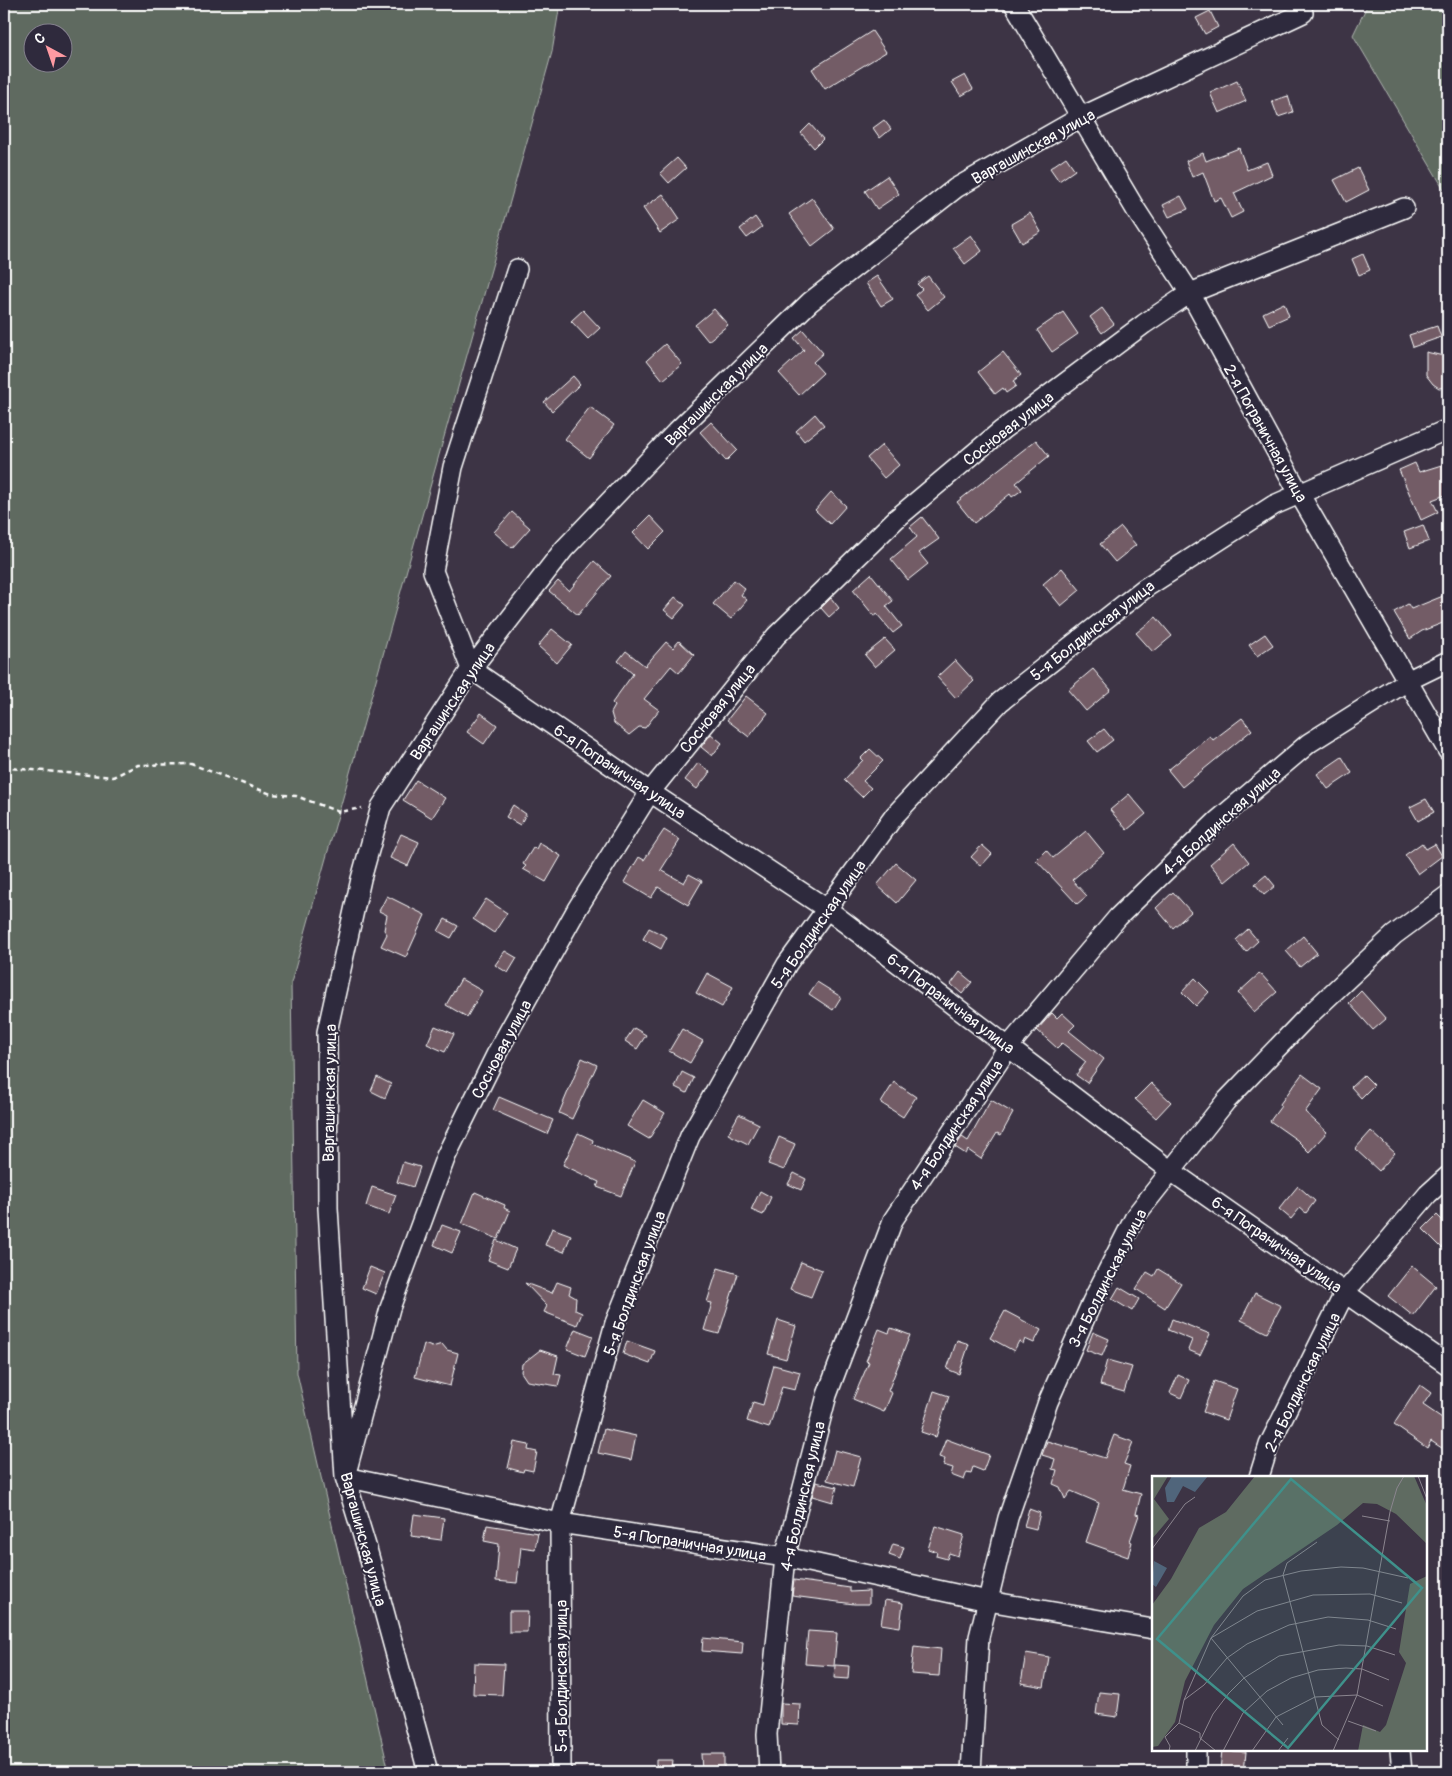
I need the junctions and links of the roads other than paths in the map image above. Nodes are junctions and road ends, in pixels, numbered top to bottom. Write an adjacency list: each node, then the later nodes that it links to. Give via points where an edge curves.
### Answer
1 (1014, 4): 3 (street, 2-я Пограничная улица)
2 (1304, 13): 3 (street, Варгашинская улица)
3 (1081, 117): 6 (street, 2-я Пограничная улица); 10 (street, Варгашинская улица, via 956,188 810,302 676,432 564,549)
4 (1404, 208): 6 (street, Сосновая улица)
5 (517, 269): 10 (street, via 453,467 433,571)
6 (1190, 293): 8 (street, 2-я Пограничная улица); 13 (street, Сосновая улица, via 1002,430 896,519 776,636)
7 (1448, 429): 8 (street, 5-я Болдинская улица)
8 (1300, 495): 11 (street, 2-я Пограничная улица); 15 (street, 5-я Болдинская улица, via 1274,505 1145,588 1000,702 895,815)
9 (1448, 661): 11 (street, 4-я Болдинская улица)
10 (471, 670): 13 (street, 6-я Пограничная улица); 22 (street, Варгашинская улица, via 381,807 361,879 327,1032 328,1208)
11 (1409, 680): 12 (street, 2-я Пограничная улица); 16 (street, 4-я Болдинская улица, via 1309,743 1217,821 1118,917)
12 (1448, 751)
13 (650, 792): 15 (street, 6-я Пограничная улица); 22 (street, Сосновая улица, via 577,909 446,1156 390,1308)
14 (1448, 895): 17 (street, 3-я Болдинская улица, via 1394,935 1306,1018 1226,1101)
15 (827, 909): 16 (street, 6-я Пограничная улица); 23 (street, 5-я Болдинская улица, via 787,964 690,1136 615,1324)
16 (1009, 1046): 17 (street, 6-я Пограничная улица); 24 (street, 4-я Болдинская улица, via 893,1220 827,1395)
17 (1171, 1170): 19 (street, 6-я Пограничная улица); 25 (street, 3-я Болдинская улица, via 1136,1215 1092,1302 1048,1402 1008,1518)
18 (1448, 1176): 19 (street, 2-я Болдинская улица, via 1428,1194)
19 (1345, 1292): 20 (street, 6-я Пограничная улица); 21 (street, 2-я Болдинская улица, via 1269,1445)
20 (1448, 1365)
21 (1259, 1476)
22 (345, 1477): 23 (street, 5-я Пограничная улица); 29 (street, Варгашинская улица)
23 (560, 1523): 24 (street, 5-я Пограничная улица); 30 (street, 5-я Болдинская улица)
24 (785, 1557): 25 (street, 5-я Пограничная улица); 31 (street, 4-я Болдинская улица, via 767,1734)
25 (988, 1601): 26 (street, 5-я Пограничная улица); 32 (street, 3-я Болдинская улица, via 979,1637)
26 (1152, 1629)
27 (1196, 1751): 33 (street)
28 (1400, 1751): 34 (street)
29 (428, 1772)
30 (561, 1772)
31 (769, 1772)
32 (971, 1772)
33 (1196, 1772)
34 (1402, 1772)

